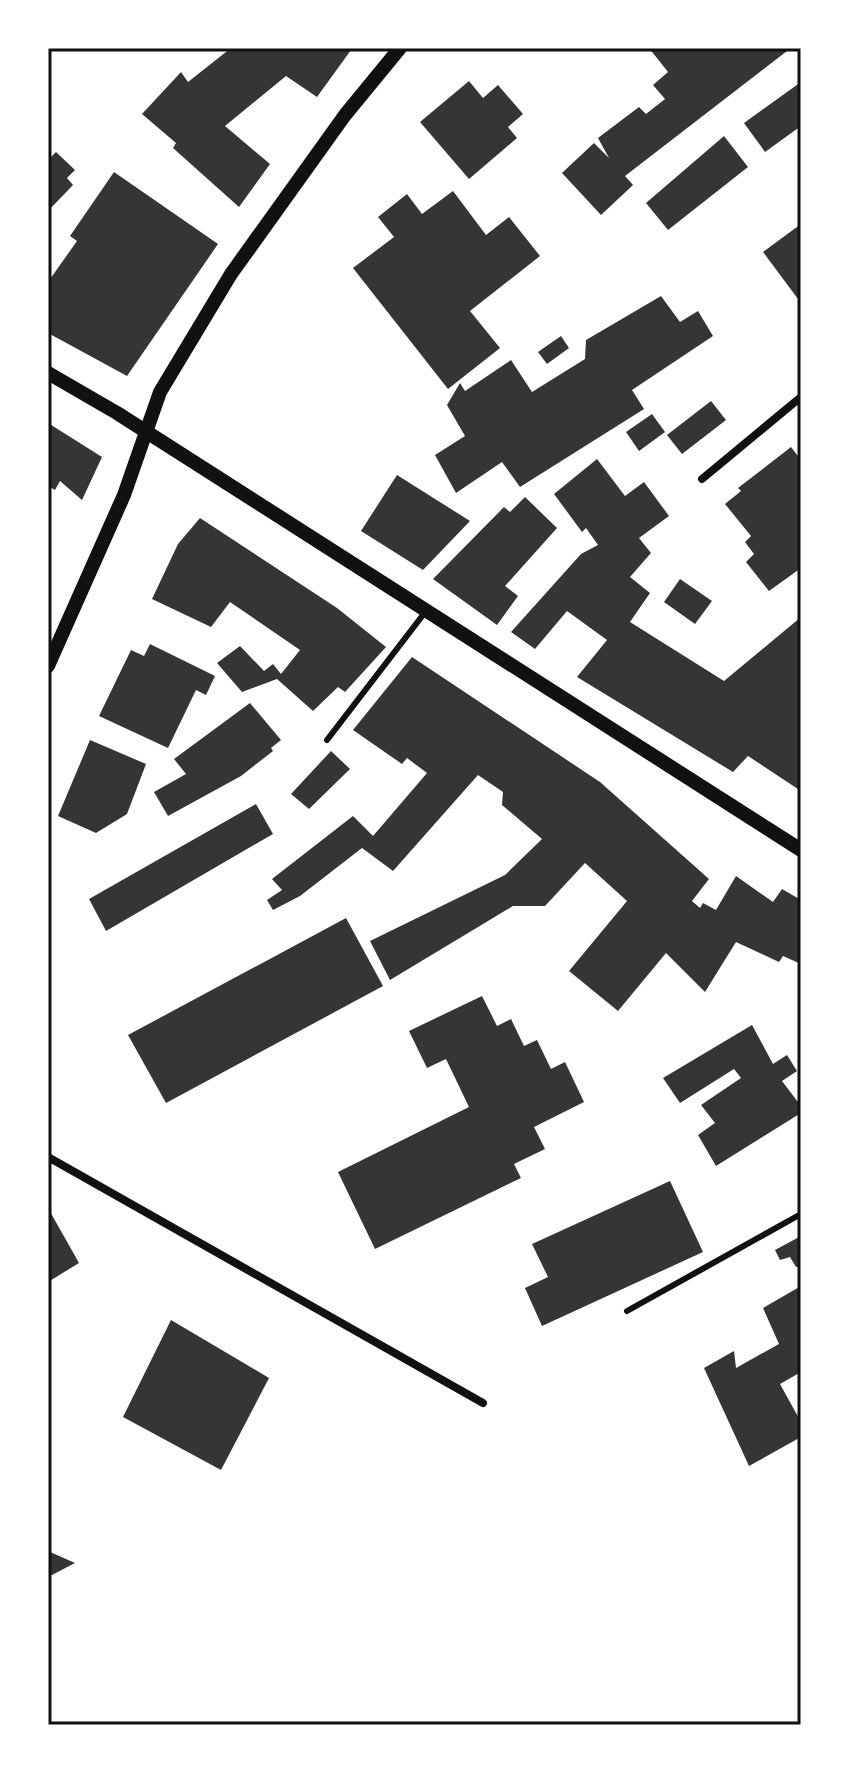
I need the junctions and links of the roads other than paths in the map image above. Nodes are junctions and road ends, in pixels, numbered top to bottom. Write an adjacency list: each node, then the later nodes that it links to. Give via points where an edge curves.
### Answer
1 (400, 48): 4 (street, via 231,274 160,392)
2 (48, 373): 4 (street)
3 (801, 397): 5 (street)
4 (145, 431): 6 (street); 7 (street, via 124,495)
5 (702, 479)
6 (426, 611): 8 (lane); 9 (street)
7 (48, 666)
8 (327, 740)
9 (801, 850)
10 (48, 1157): 13 (street)
11 (801, 1214): 12 (lane)
12 (627, 1311)
13 (483, 1403)

